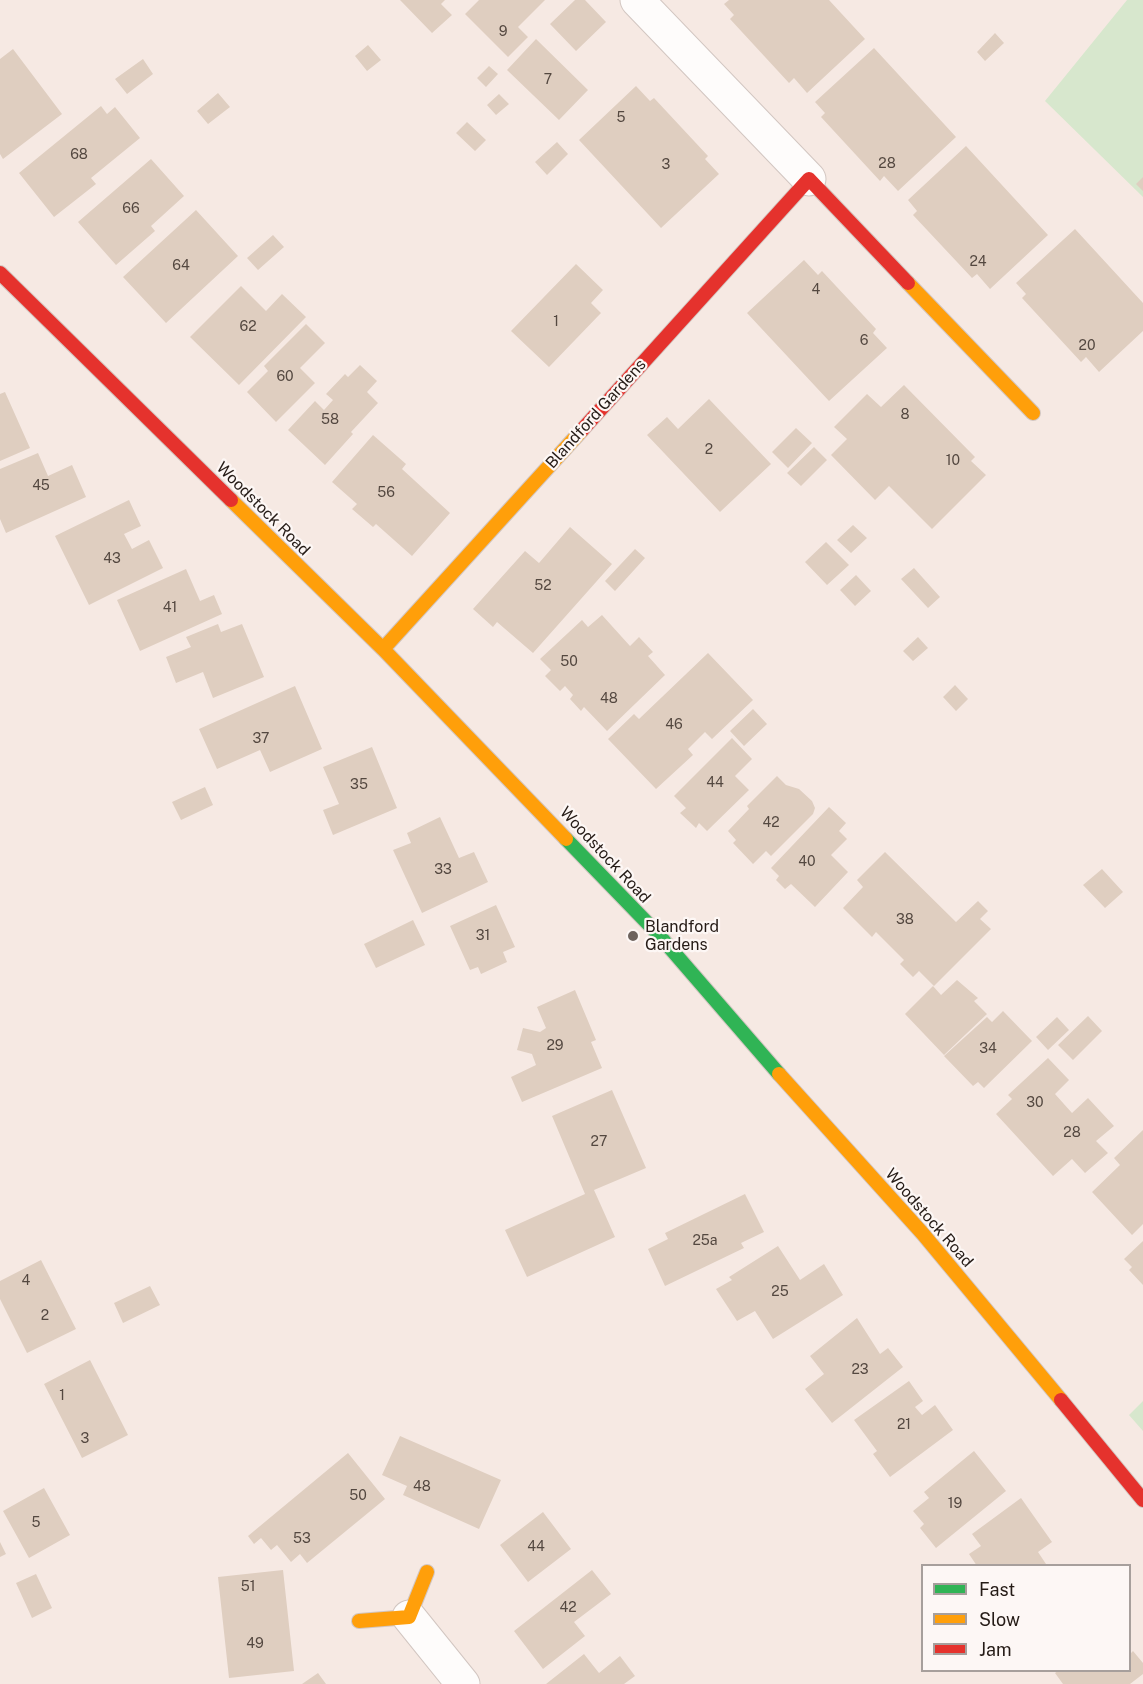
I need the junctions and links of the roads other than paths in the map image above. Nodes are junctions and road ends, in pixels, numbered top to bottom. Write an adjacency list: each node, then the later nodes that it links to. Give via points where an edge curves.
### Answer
1 (637, 0): 2 (street)
2 (809, 179): 4 (street); 5 (street, Blandford Gardens)
3 (0, 273): 5 (street, Woodstock Road)
4 (1033, 413)
5 (383, 649): 6 (street, Woodstock Road, via 658,934 923,1234)
6 (1143, 1500)
7 (427, 1572): 8 (street)
8 (409, 1617): 9 (street); 10 (street)
9 (359, 1621)
10 (463, 1684)

